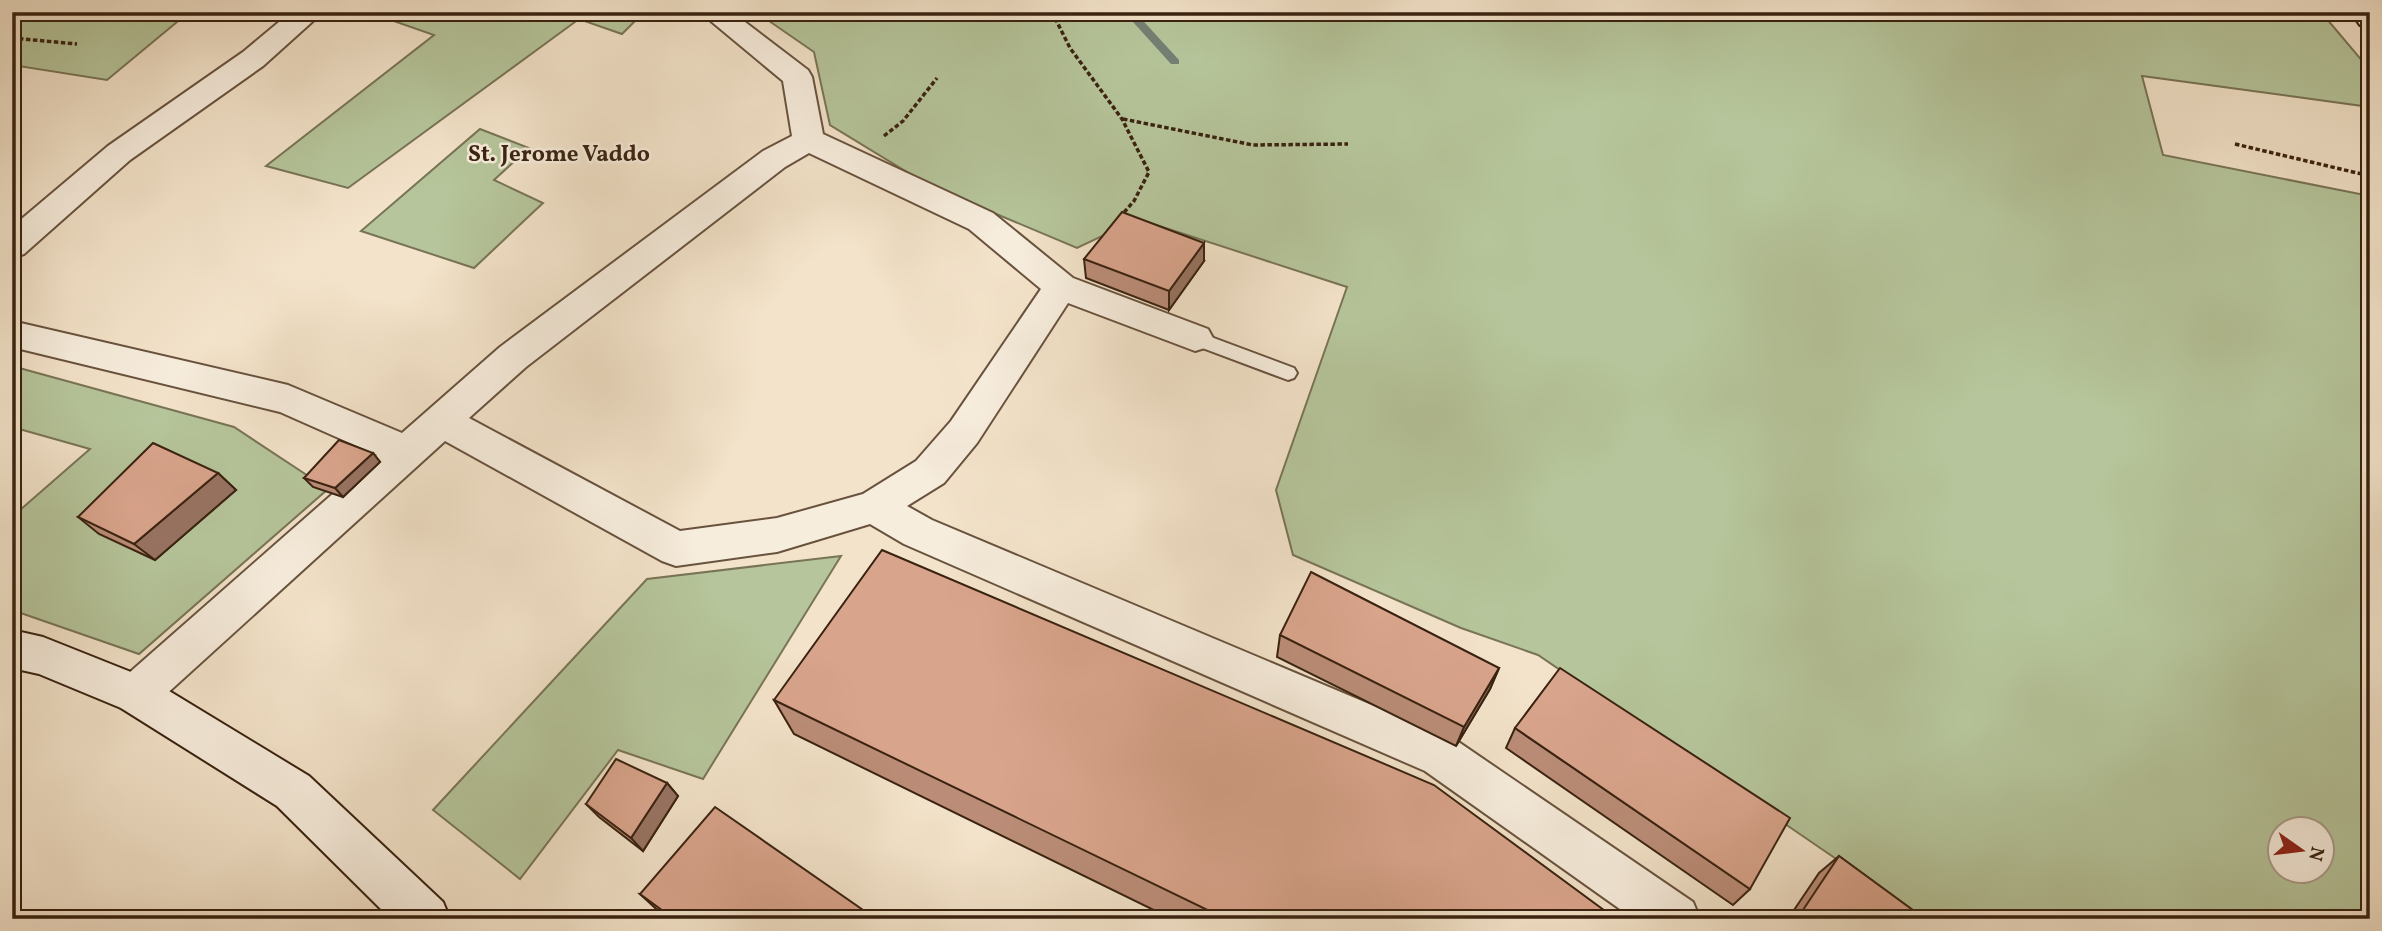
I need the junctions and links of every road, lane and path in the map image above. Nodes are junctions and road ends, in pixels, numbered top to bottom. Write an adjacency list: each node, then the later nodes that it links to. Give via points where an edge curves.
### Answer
1 (309, 12): 16 (street, via 253,59 120,153)
2 (714, 12): 10 (street, via 797,77)
3 (1052, 12): 9 (path, via 1070,48)
4 (2365, 12): 5 (street)
5 (2370, 19)
6 (12, 38): 7 (path)
7 (77, 44)
8 (937, 78): 13 (path, via 903,121)
9 (1122, 119): 11 (path, via 1253,145); 15 (path, via 1149,172)
10 (808, 140): 13 (street); 21 (street, via 774,159 513,357)
11 (1348, 144)
12 (2235, 144): 14 (path)
13 (853, 161): 17 (street, via 981,221)
14 (2370, 176)
15 (1118, 220)
16 (12, 246)
17 (1061, 287): 19 (street); 23 (street, via 964,432 930,472)
18 (12, 334): 22 (street, via 288,399)
19 (1195, 338): 20 (lane)
20 (1288, 373)
21 (441, 421): 22 (street); 23 (street, via 676,550 777,535)
22 (407, 452): 25 (street)
23 (874, 508): 29 (street, via 918,532 1441,755)
24 (12, 649): 25 (street, via 43,656)
25 (136, 694): 27 (street, via 293,790)
26 (546, 911): 28 (path)
27 (426, 919)
28 (540, 919)
29 (1676, 919)

